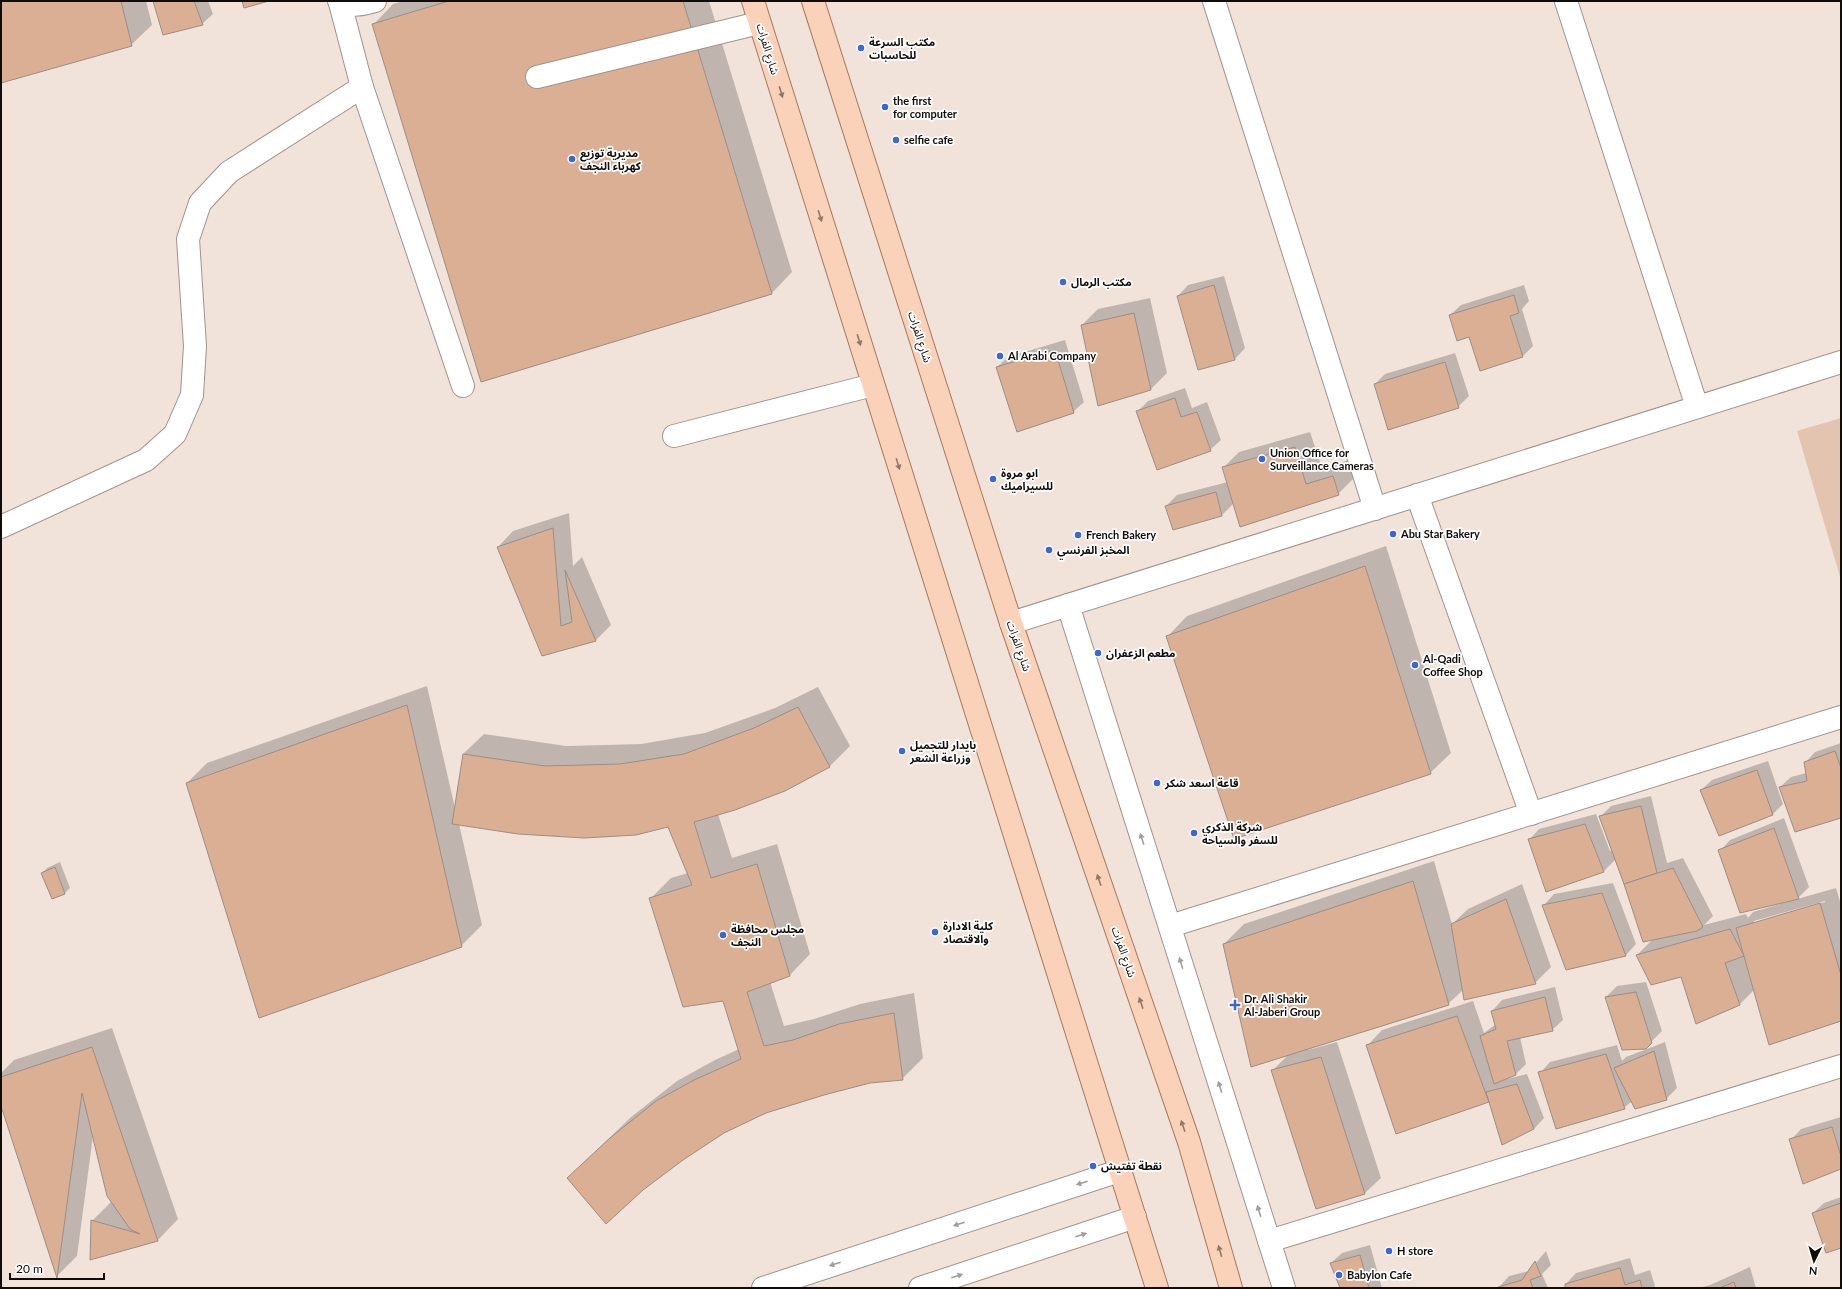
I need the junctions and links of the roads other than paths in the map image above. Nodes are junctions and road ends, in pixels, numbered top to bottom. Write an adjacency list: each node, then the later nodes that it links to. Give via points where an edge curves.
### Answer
1 (375, 1): 5 (street, via 361,5)
2 (813, 1): 19 (main road, شارع الفرات)
3 (1214, 1): 16 (street)
4 (1566, 1): 13 (street)
5 (339, 2): 9 (street)
6 (753, 2): 7 (main road, شارع الفرات)
7 (759, 23): 8 (street); 11 (main road, شارع الفرات, one-way to 11)
8 (537, 77)
9 (362, 87): 12 (street); 17 (street, via 229,172 200,203 188,239 195,346 192,395 175,434 146,460)
10 (1841, 362): 13 (street)
11 (873, 385): 14 (street); 24 (main road, شارع الفرات, one-way to 24)
12 (463, 386)
13 (1697, 407): 15 (street)
14 (674, 436)
15 (1417, 495): 16 (street); 21 (street)
16 (1375, 509): 18 (street)
17 (1, 527)
18 (1068, 605): 19 (street); 22 (street, one-way to 18)
19 (1011, 623): 30 (main road, شارع الفرات, one-way to 19, via 1188,1142)
20 (1841, 717): 21 (street)
21 (1531, 814): 22 (street)
22 (1170, 926): 26 (street, one-way to 22)
23 (1841, 1066): 26 (street)
24 (1119, 1171): 25 (main road, شارع الفرات); 27 (street, one-way to 27)
25 (1135, 1217): 28 (street, one-way to 25); 29 (main road, شارع الفرات)
26 (1269, 1240): 31 (street)
27 (762, 1288)
28 (920, 1288)
29 (1157, 1288)
30 (1231, 1288)
31 (1284, 1288)

